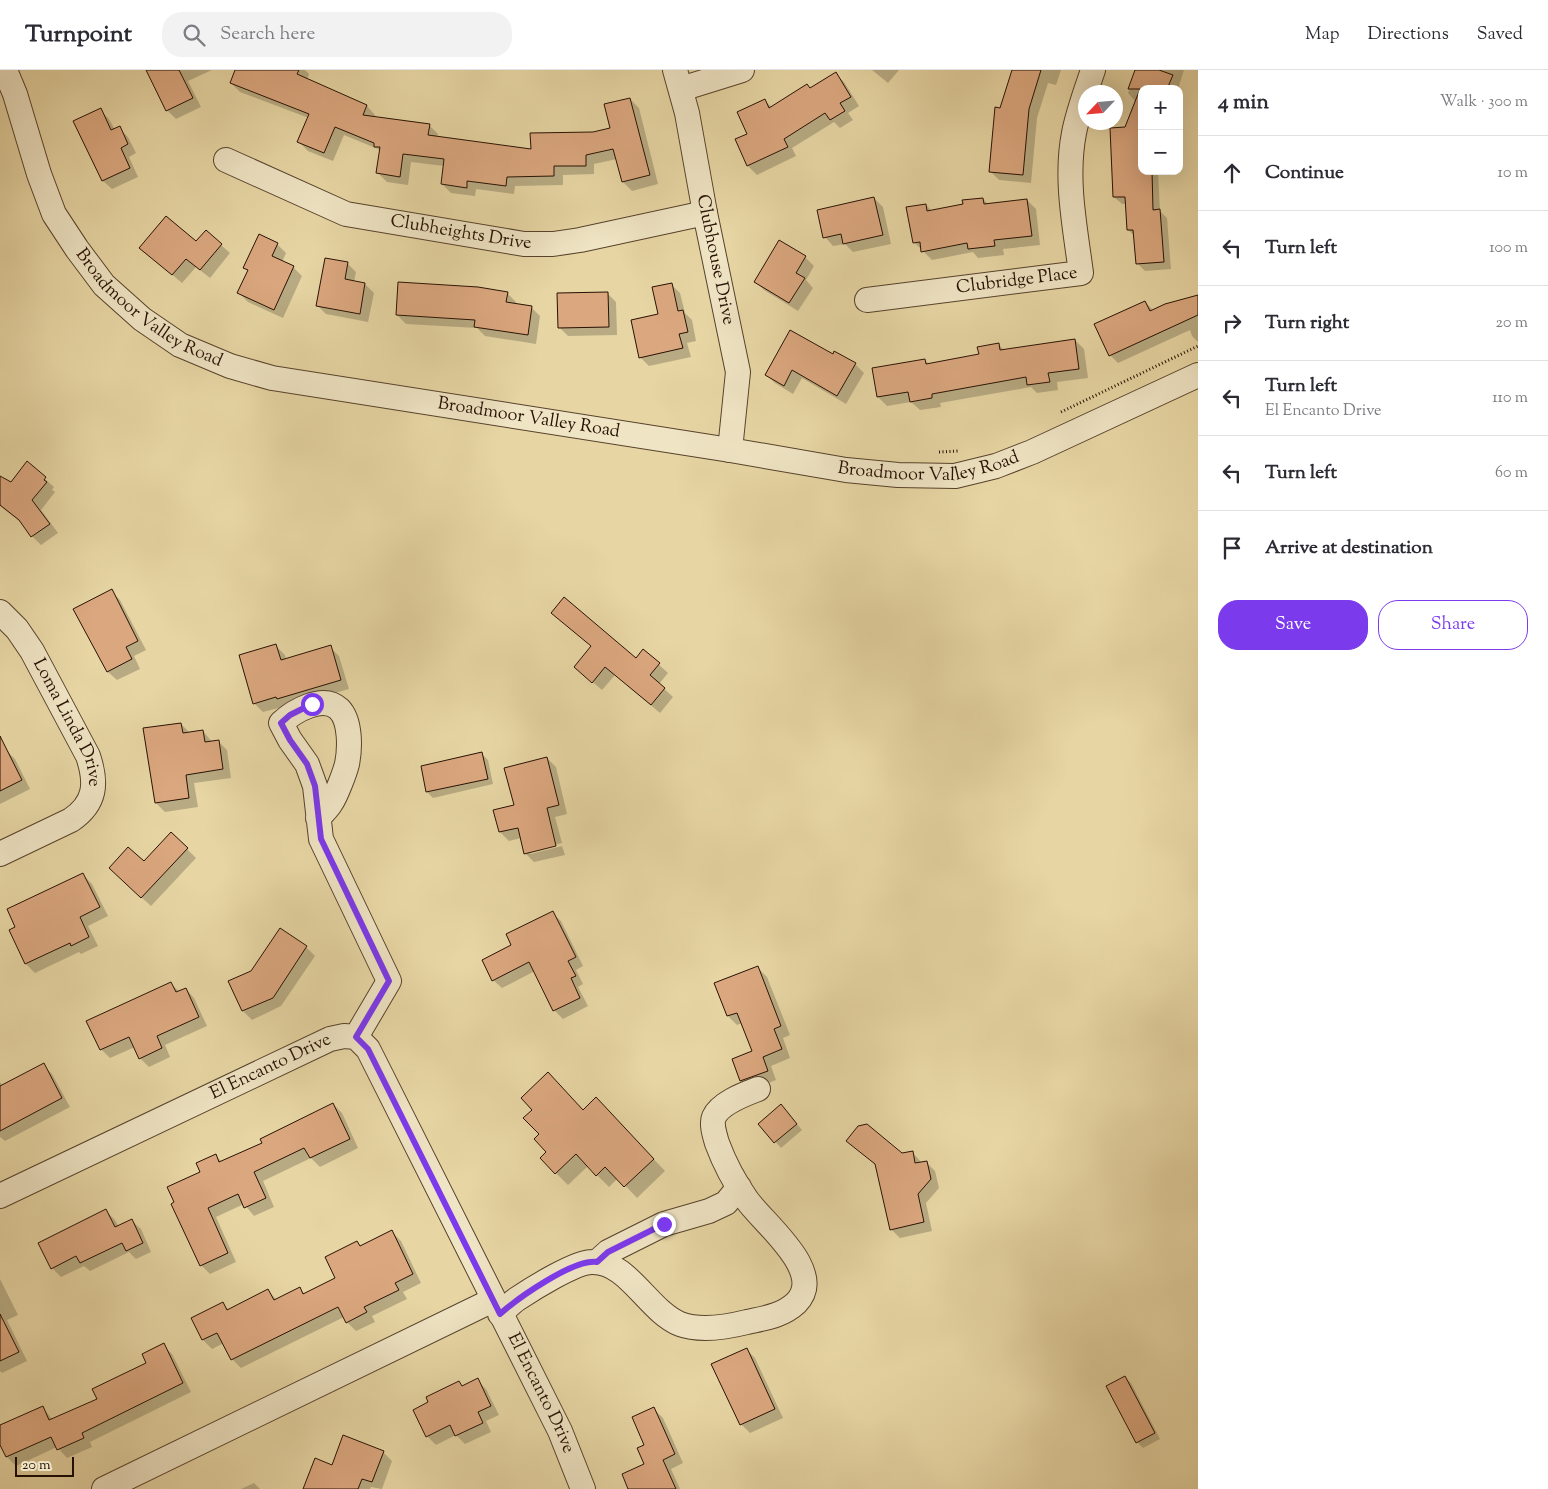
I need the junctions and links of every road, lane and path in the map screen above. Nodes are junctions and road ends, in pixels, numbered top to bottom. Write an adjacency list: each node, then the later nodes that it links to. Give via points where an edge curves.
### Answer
1 (4, 70): 11 (street, Broadmoor Valley Road, via 15,94 54,214 104,285 142,319 180,344 230,366 272,378)
2 (742, 70): 4 (street)
3 (1093, 70): 7 (street, Clubridge Place, via 1078,115 1071,150 1070,171 1081,273)
4 (678, 80): 6 (street, Clubhouse Drive)
5 (226, 160): 6 (street, Clubheights Drive, via 346,214 524,244 580,240)
6 (705, 213): 11 (street, Clubhouse Drive, via 738,372)
7 (867, 300)
8 (1198, 346): 10 (path)
9 (1198, 375): 11 (street, Broadmoor Valley Road, via 1032,452 996,466 955,476 898,476 846,470)
10 (1055, 415)
11 (730, 450)
12 (966, 450): 13 (path)
13 (931, 453)
14 (0, 612): 16 (street, Loma Linda Drive, via 32,651 88,756 94,781 92,796 80,814)
15 (318, 818): 17 (street, via 321,839 389,981)
16 (0, 854)
17 (356, 1037): 20 (street, El Encanto Drive, via 330,1039); 22 (street, El Encanto Drive, via 368,1049)
18 (758, 1089): 19 (street, via 726,1104 714,1116 718,1144)
19 (739, 1188): 21 (street, via 726,1203 664,1224 608,1252); 21 (street, via 799,1262 804,1274 804,1290 799,1300 784,1312 735,1325 706,1328 680,1324 667,1317 623,1274)
20 (0, 1196)
21 (597, 1262): 22 (street, via 563,1272)
22 (497, 1307): 23 (street); 24 (street, El Encanto Drive, via 560,1431)
23 (104, 1489)
24 (583, 1489)

